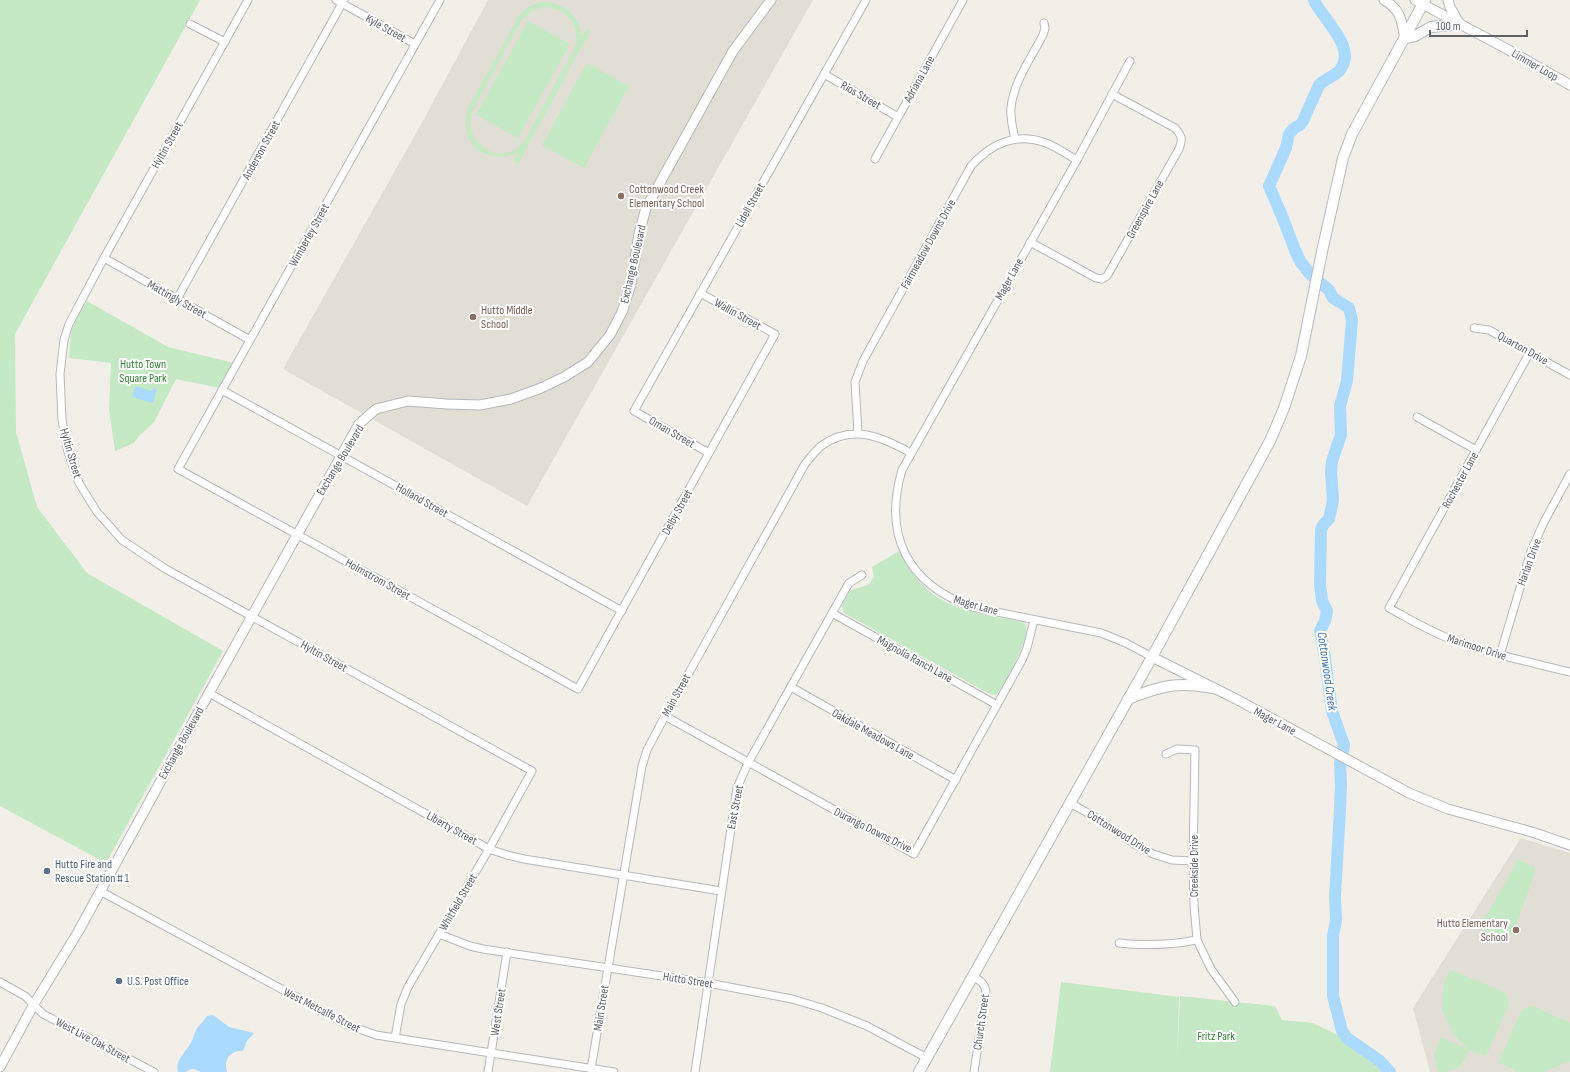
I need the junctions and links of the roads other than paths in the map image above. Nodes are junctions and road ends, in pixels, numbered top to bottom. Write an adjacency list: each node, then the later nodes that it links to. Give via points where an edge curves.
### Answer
1 (248, 0): 14 (street, Hyltin Street)
2 (440, 0): 15 (street, Wimberley Street)
3 (770, 0): 40 (street, Exchange Boulevard, via 733,51 646,208 631,284 622,312 610,335 588,362 564,377 511,399 480,405 408,401 376,409 359,424)
4 (866, 0): 17 (street, Lidell Street)
5 (963, 0): 20 (street, Adriana Lane)
6 (1384, 0): 13 (street, via 1395,7 1401,17)
7 (1448, 0): 12 (street)
8 (341, 1): 15 (street, Kyle Street); 27 (street, Anderson Street)
9 (1421, 1): 12 (street, Limmer Loop); 13 (main road)
10 (1044, 23): 21 (street, via 1043,35 1014,94 1011,115)
11 (190, 24): 14 (street)
12 (1460, 24): 13 (main road, via 1431,27 1415,36); 18 (street, Limmer Loop)
13 (1405, 38): 51 (main road, via 1352,134 1341,166 1301,356 1281,416 1270,441)
14 (225, 42): 25 (street, Hyltin Street)
15 (415, 44): 30 (street, Wimberley Street)
16 (1130, 61): 19 (street, Mager Lane)
17 (824, 74): 20 (street, Rios Street); 26 (street, Lidell Street)
18 (1570, 85)
19 (1112, 94): 23 (street, Mager Lane); 24 (street, Greenspire Lane, via 1175,128 1181,135 1179,149 1107,276 1102,279 1096,278)
20 (898, 117): 22 (street, Adriana Lane)
21 (1014, 139): 23 (street, Fairmeadow Downs Drive, via 1047,144); 36 (street, Fairmeadow Downs Drive, via 987,150 971,166 872,342 855,382)
22 (875, 159)
23 (1076, 160): 24 (street, Mager Lane)
24 (1030, 242): 39 (street, Mager Lane)
25 (104, 258): 27 (street, Mattingly Street); 48 (street, Hyltin Street, via 69,324 64,340 60,374 62,420 68,452 79,484 97,512 122,540 164,568)
26 (700, 293): 29 (street, Wallin Street); 34 (street, Lidell Street)
27 (178, 299): 30 (street, Mattingly Street)
28 (1474, 328): 31 (street, Quarton Drive, via 1489,330)
29 (775, 334): 38 (street, Delby Street)
30 (250, 340): 33 (street, Wimberley Street)
31 (1530, 352): 32 (street, Quarton Drive); 37 (street, Rochester Lane)
32 (1570, 375)
33 (222, 390): 40 (street, Holland Street); 41 (street, Wimberley Street)
34 (634, 411): 38 (street, Oman Street)
35 (1417, 417): 37 (street)
36 (858, 433): 39 (street, Main Street, via 876,436); 59 (street, Main Street, via 841,436 822,446 805,464)
37 (1476, 450): 45 (street, Rochester Lane)
38 (709, 453): 46 (street, Delby Street)
39 (911, 453): 49 (street, Mager Lane, via 902,470 895,503 900,540 910,563 938,592 953,600)
40 (341, 455): 43 (street, Exchange Boulevard); 46 (street, Holland Street)
41 (178, 469): 43 (street, Holmstrom Street)
42 (1570, 474): 50 (street, Harlan Drive, via 1531,551)
43 (297, 534): 48 (street, Exchange Boulevard); 55 (street, Holmstrom Street)
44 (862, 575): 47 (street, East Street, via 849,583)
45 (1389, 608): 50 (street, Marimoor Drive, via 1457,642)
46 (622, 611): 55 (street, Delby Street)
47 (832, 612): 53 (street, East Street); 58 (street, Magnolia Ranch Lane)
48 (252, 616): 56 (street, Exchange Boulevard); 62 (street, Hyltin Street)
49 (1034, 620): 51 (street, Mager Lane, via 1113,637); 58 (street, Durango Downs Drive, via 1027,648)
50 (1500, 655): 52 (street, Marimoor Drive)
51 (1152, 657): 54 (street, Mager Lane); 57 (main road)
52 (1570, 672)
53 (791, 687): 61 (street, East Street); 63 (street, Oakdale Meadows Lane)
54 (1213, 688): 57 (main road, via 1176,684); 65 (street, Mager Lane, via 1409,793 1448,809)
55 (578, 689)
56 (209, 693): 66 (street, Liberty Street); 69 (street, Exchange Boulevard)
57 (1128, 699): 64 (main road)
58 (997, 705): 63 (street, Durango Downs Drive)
59 (665, 716): 61 (street, Durango Downs Drive); 68 (street, Main Street, via 642,766)
60 (1166, 754): 67 (street, Creekside Drive, via 1177,749 1195,750)
61 (748, 763): 63 (street, Durango Downs Drive, via 914,854); 70 (street, East Street, via 737,788)
62 (532, 771): 66 (street, Whitfield Street)
63 (956, 780)
64 (1070, 803): 67 (street, Cottonwood Drive, via 1153,854 1172,860); 76 (main road)
65 (1570, 845)
66 (489, 849): 68 (street, Liberty Street, via 524,860); 71 (street, Whitfield Street)
67 (1193, 861): 72 (street, Creekside Drive)
68 (623, 874): 70 (street, Liberty Street); 75 (street, Main Street)
69 (100, 891): 80 (street, Exchange Boulevard); 81 (street, West Metcalfe Street, via 348,1025 376,1035)
70 (721, 891): 78 (street, East Street)
71 (439, 934): 74 (street, Hutto Street, via 470,946); 81 (street, Whitfield Street, via 408,987 401,1004)
72 (1197, 940): 73 (street, via 1146,946); 79 (street, Creekside Drive, via 1211,969)
73 (1119, 943)
74 (507, 952): 75 (street, Hutto Street); 82 (street, West Street)
75 (607, 968): 78 (street, Hutto Street); 85 (street, Main Street)
76 (974, 977): 83 (main road); 91 (street, Church Street, via 985,986 986,992)
77 (0, 982): 80 (street, West Live Oak Street)
78 (708, 983): 83 (street, Hutto Street, via 792,999 822,1008 867,1026); 89 (street, East Street)
79 (1235, 1002)
80 (34, 1004): 84 (street, Exchange Boulevard); 86 (street, West Live Oak Street, via 43,1014)
81 (395, 1038): 82 (street, West Metcalfe Street)
82 (491, 1053): 85 (street, West Metcalfe Street); 87 (street, West Street)
83 (927, 1058): 90 (main road)
84 (0, 1068)
85 (591, 1069): 88 (street, West Metcalfe Street)
86 (154, 1072)
87 (488, 1072)
88 (614, 1072)
89 (695, 1072)
90 (919, 1072)
91 (974, 1072)

